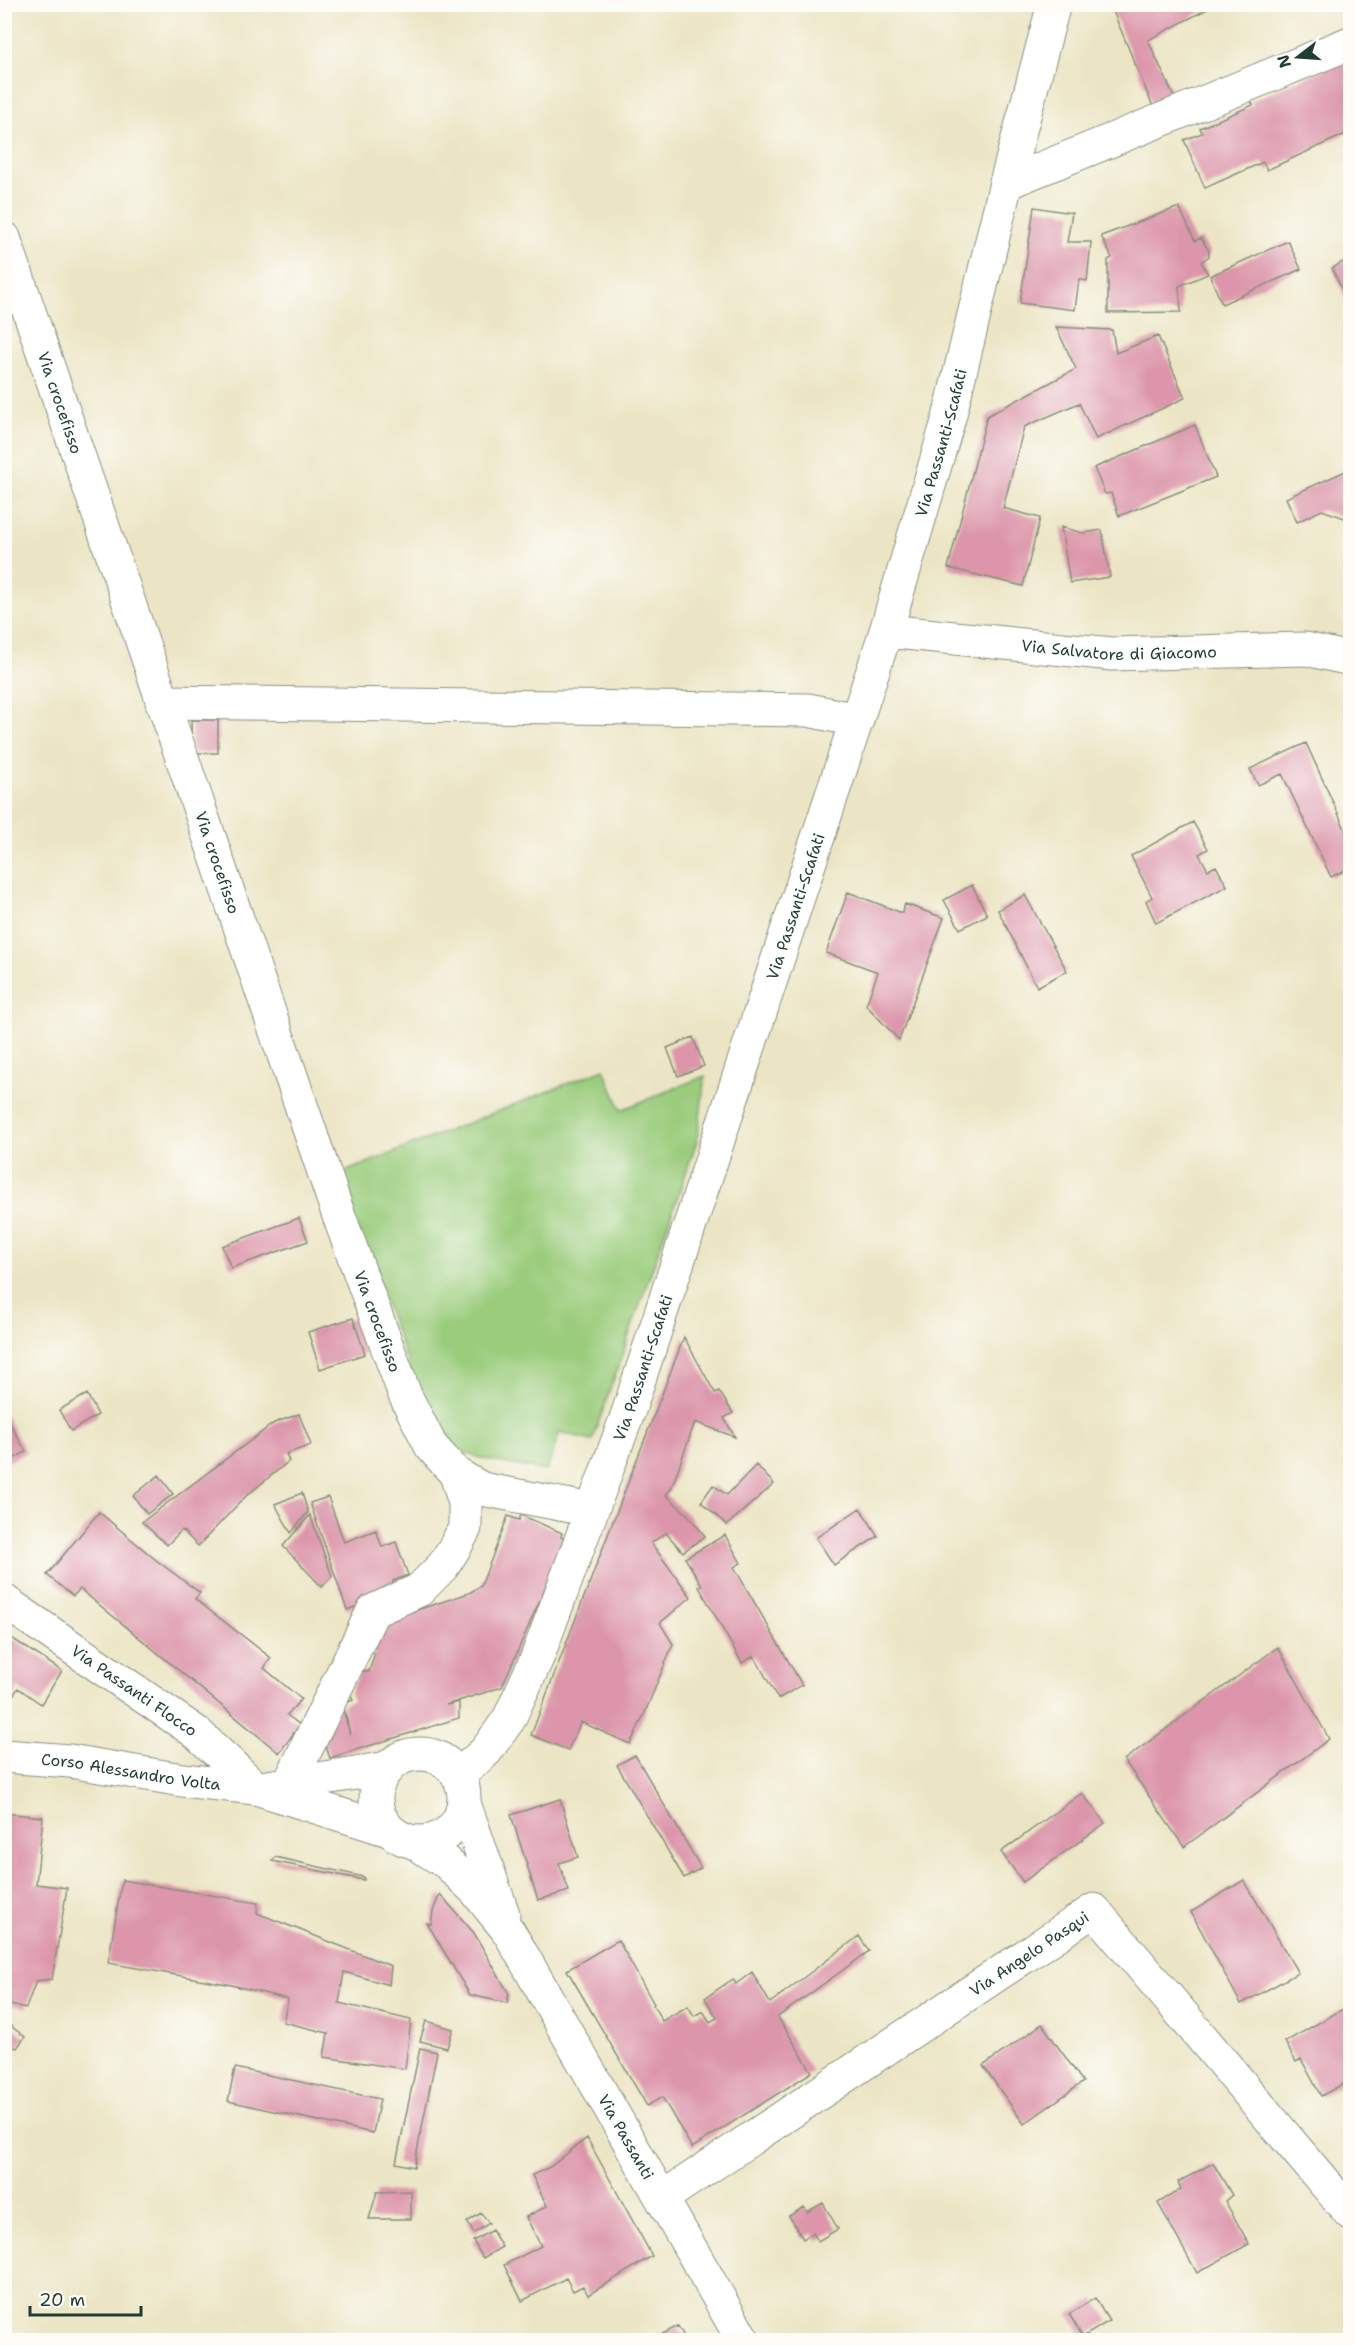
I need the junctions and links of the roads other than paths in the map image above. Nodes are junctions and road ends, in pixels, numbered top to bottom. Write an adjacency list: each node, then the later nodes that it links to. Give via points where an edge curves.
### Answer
1 (1054, 4): 3 (street, Via Passanti-Scafati)
2 (1350, 43): 3 (street)
3 (1006, 183): 5 (street, Via Passanti-Scafati, via 949,418)
4 (4, 238): 7 (street, Via crocefisso)
5 (886, 631): 6 (street, Via Salvatore di Giacomo, via 1112,654 1306,649); 8 (street, Via Passanti-Scafati)
6 (1350, 659)
7 (162, 702): 8 (street, via 808,710); 9 (street, Via crocefisso, via 335,1205 405,1395 431,1446)
8 (858, 720): 10 (street, Via Passanti-Scafati, via 627,1416)
9 (456, 1474): 10 (street, Via crocefisso, via 482,1489); 14 (street, Via crocefisso, via 465,1503 465,1528 455,1548 419,1590 373,1611)
10 (591, 1510): 16 (street, Via Passanti-Scafati, via 537,1658 509,1719)
11 (4, 1602): 15 (street, Via Passanti Flocco, via 197,1733)
12 (4, 1756): 15 (street, Corso Alessandro Volta, via 70,1761)
13 (388, 1768): 14 (street); 16 (street, via 411,1755 425,1755 444,1762); 17 (street, via 380,1780 377,1806 382,1819)
14 (289, 1784): 15 (street)
15 (256, 1788): 17 (street, Via Passanti)
16 (461, 1789): 17 (street, via 460,1817 447,1833 428,1842); 18 (street, Via Passanti)
17 (402, 1836): 18 (street, Via Passanti, via 447,1863)
18 (509, 1932): 19 (street, Via Passanti)
19 (662, 2198): 20 (street, Via Angelo Pasqui, via 1094,1910); 21 (street, Via Passanti)
20 (1350, 2213)
21 (743, 2340)

